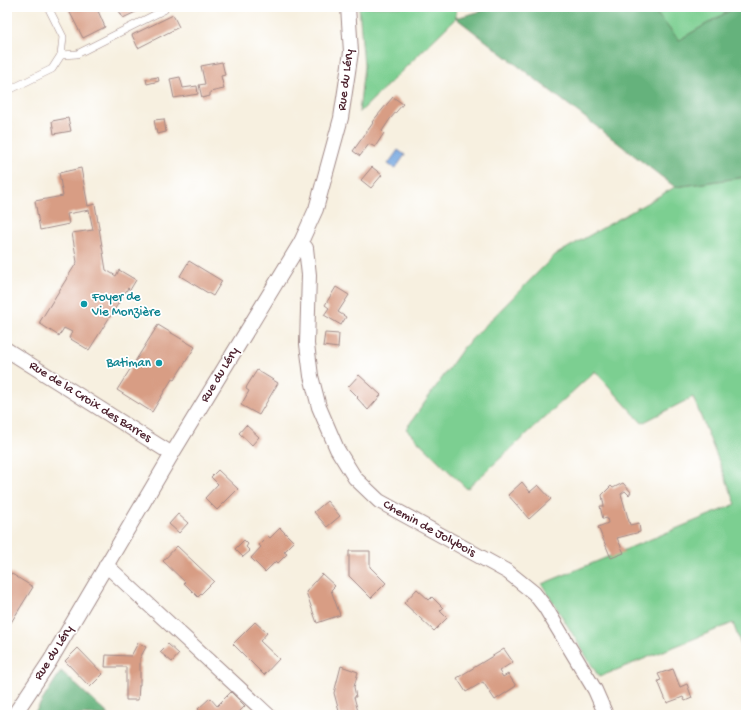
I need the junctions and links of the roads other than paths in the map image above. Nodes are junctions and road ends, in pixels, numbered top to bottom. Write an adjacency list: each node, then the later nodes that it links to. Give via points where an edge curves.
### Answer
1 (48, 7): 4 (lane, via 63,37)
2 (348, 7): 6 (street, Rue du Léry, via 352,52 341,118 316,209)
3 (164, 10): 4 (lane, via 77,54)
4 (61, 55): 5 (lane, via 52,69)
5 (7, 91)
6 (302, 242): 8 (street, Rue du Léry); 12 (street, Chemin de Jolybois, via 306,248 309,275 307,344 311,376 319,407 337,449 355,478 379,501 508,572 534,593 546,607 595,690)
7 (7, 350): 8 (street, Rue de la Croix des Barres)
8 (172, 454): 9 (street, Rue du Léry)
9 (106, 565): 10 (street, Rue du Léry, via 50,661); 11 (street)
10 (14, 715)
11 (268, 715)
12 (606, 715)

